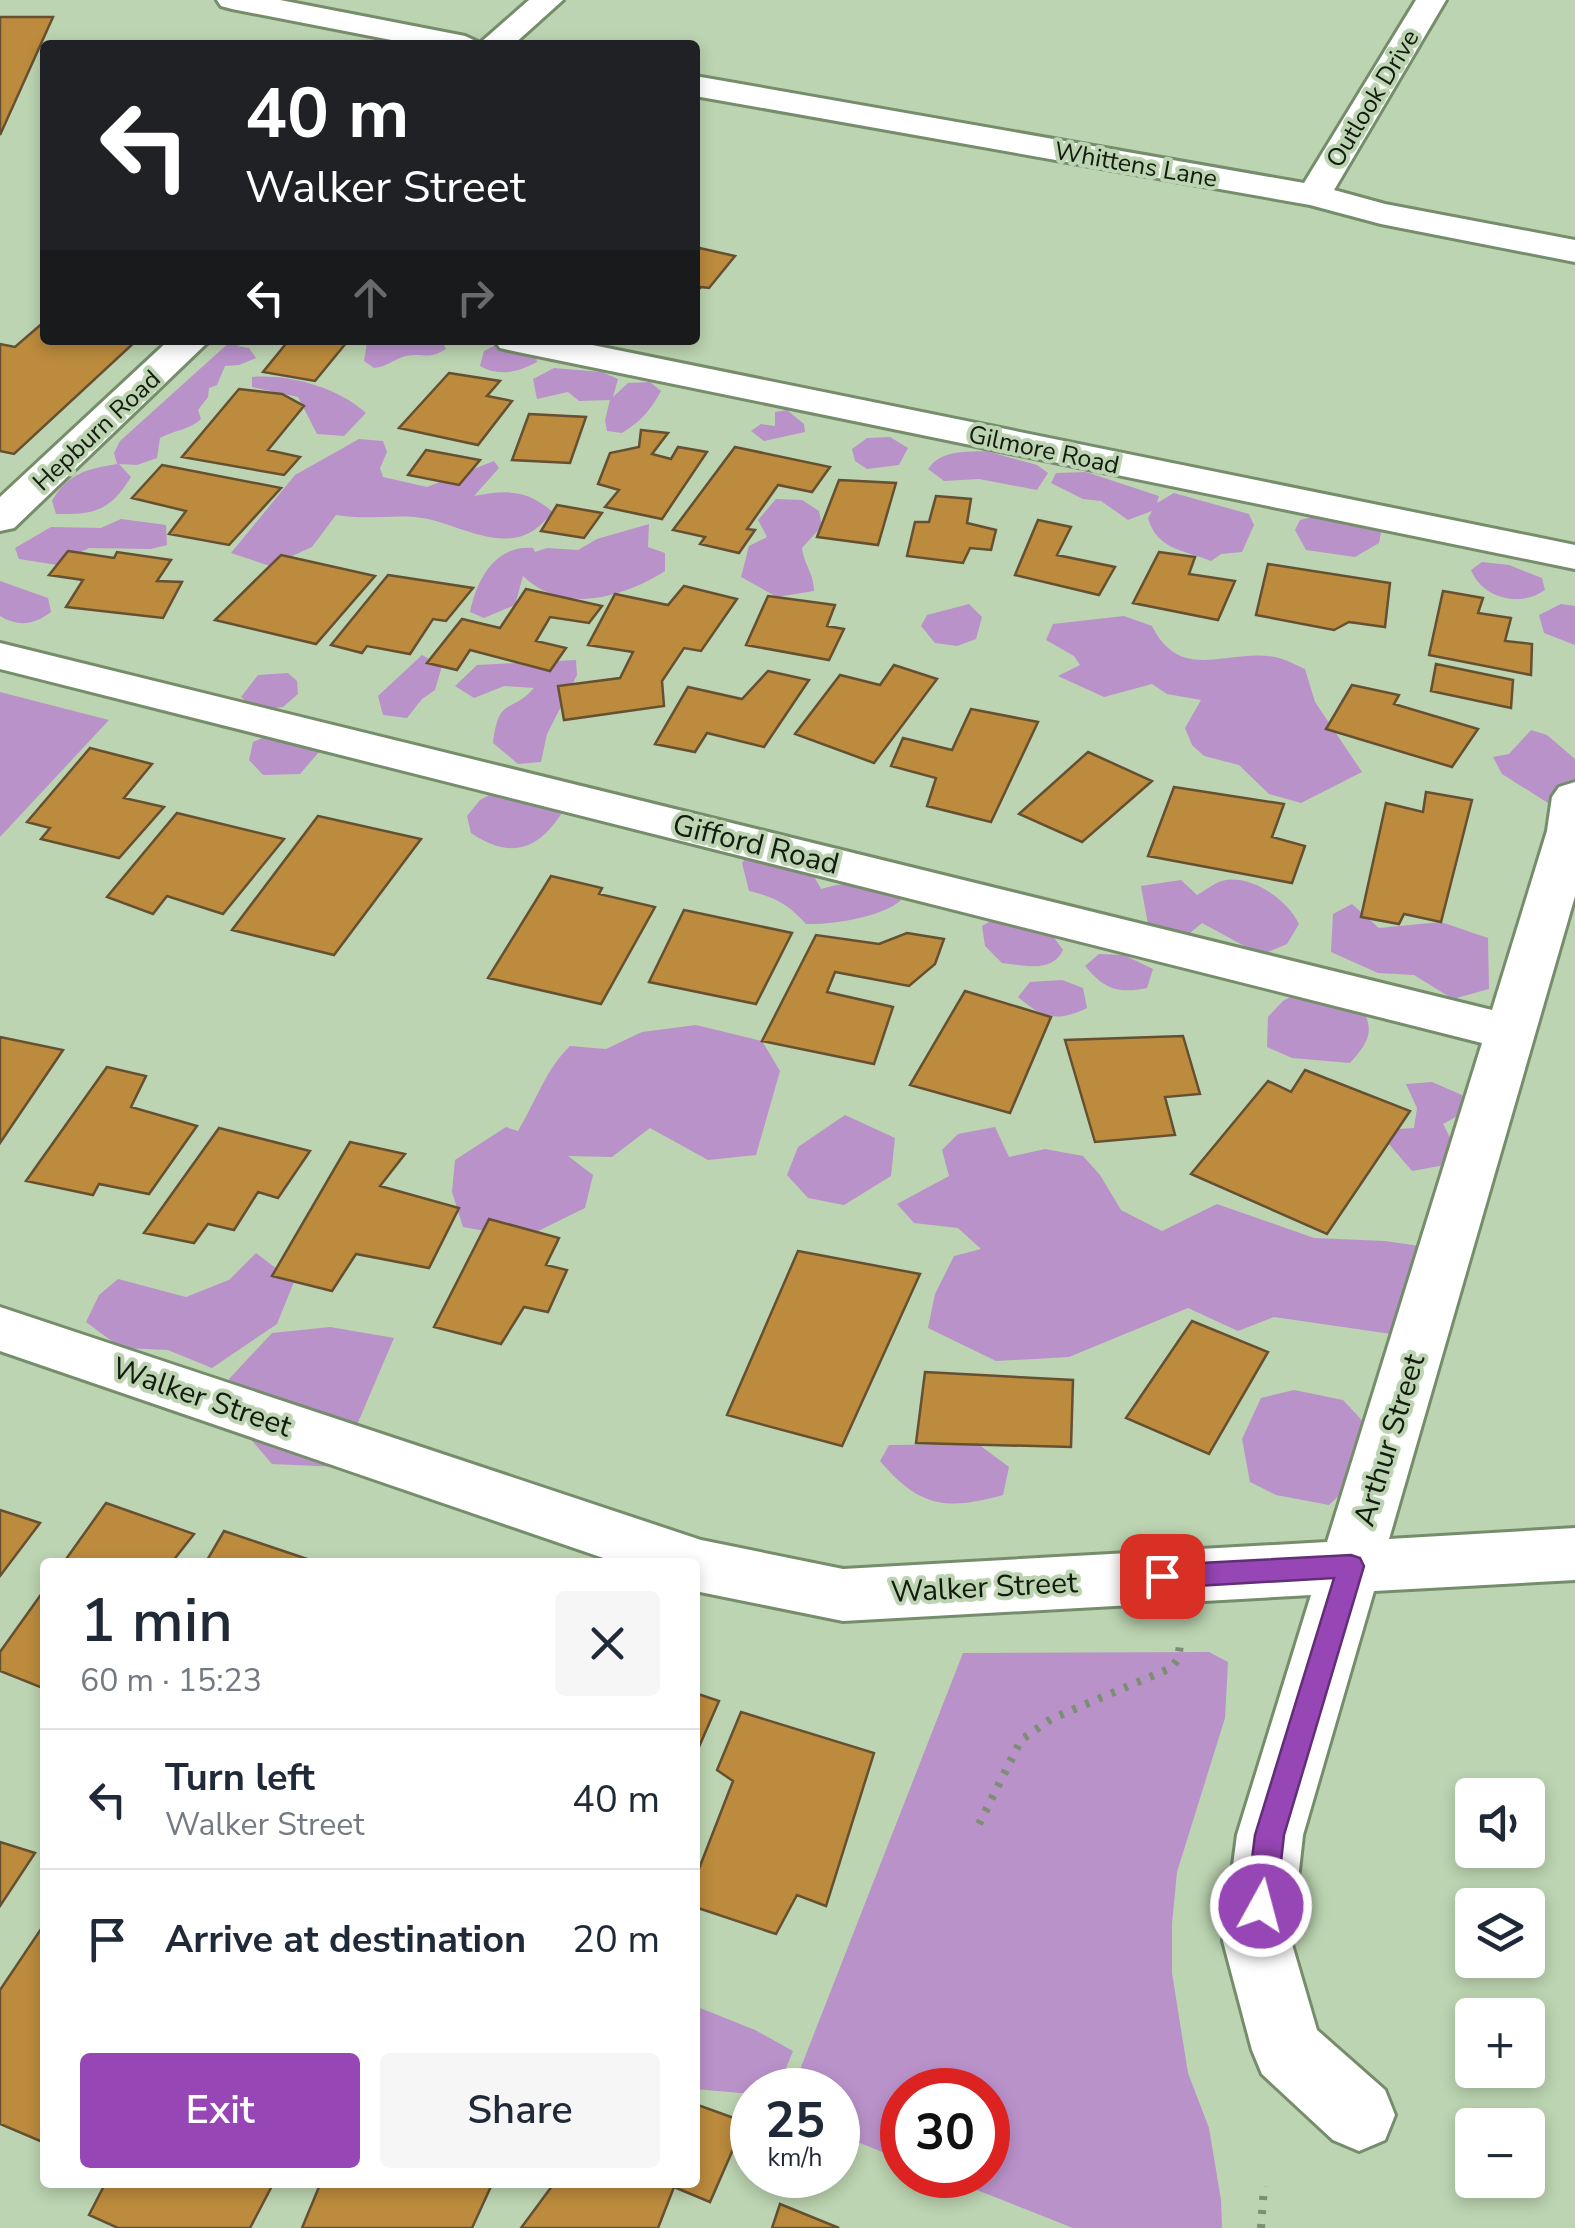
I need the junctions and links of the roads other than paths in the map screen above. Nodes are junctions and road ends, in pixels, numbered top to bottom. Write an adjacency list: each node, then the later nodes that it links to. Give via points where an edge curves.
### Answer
1 (232, 0): 4 (street)
2 (548, 0): 5 (street)
3 (1431, 0): 7 (street, Outlook Drive)
4 (439, 40)
5 (500, 40)
6 (700, 87): 7 (street, Whittens Lane)
7 (1314, 196): 8 (street, Whittens Lane)
8 (1575, 250)
9 (186, 345): 11 (street, Hepburn Road)
10 (537, 345): 12 (street, Gilmore Road)
11 (0, 520)
12 (1575, 557)
13 (0, 656): 15 (street, Gifford Road)
14 (1573, 820): 15 (street, Arthur Street)
15 (1511, 1032): 20 (street, Arthur Street)
16 (0, 1329): 18 (street, Walker Street)
17 (1575, 1554): 20 (street, Walker Street)
18 (674, 1558)
19 (700, 1566): 20 (street, Walker Street, via 843,1595)
20 (1351, 1566): 21 (street, Arthur Street, via 1270,1835 1257,1942 1287,2050)
21 (1359, 2114)

